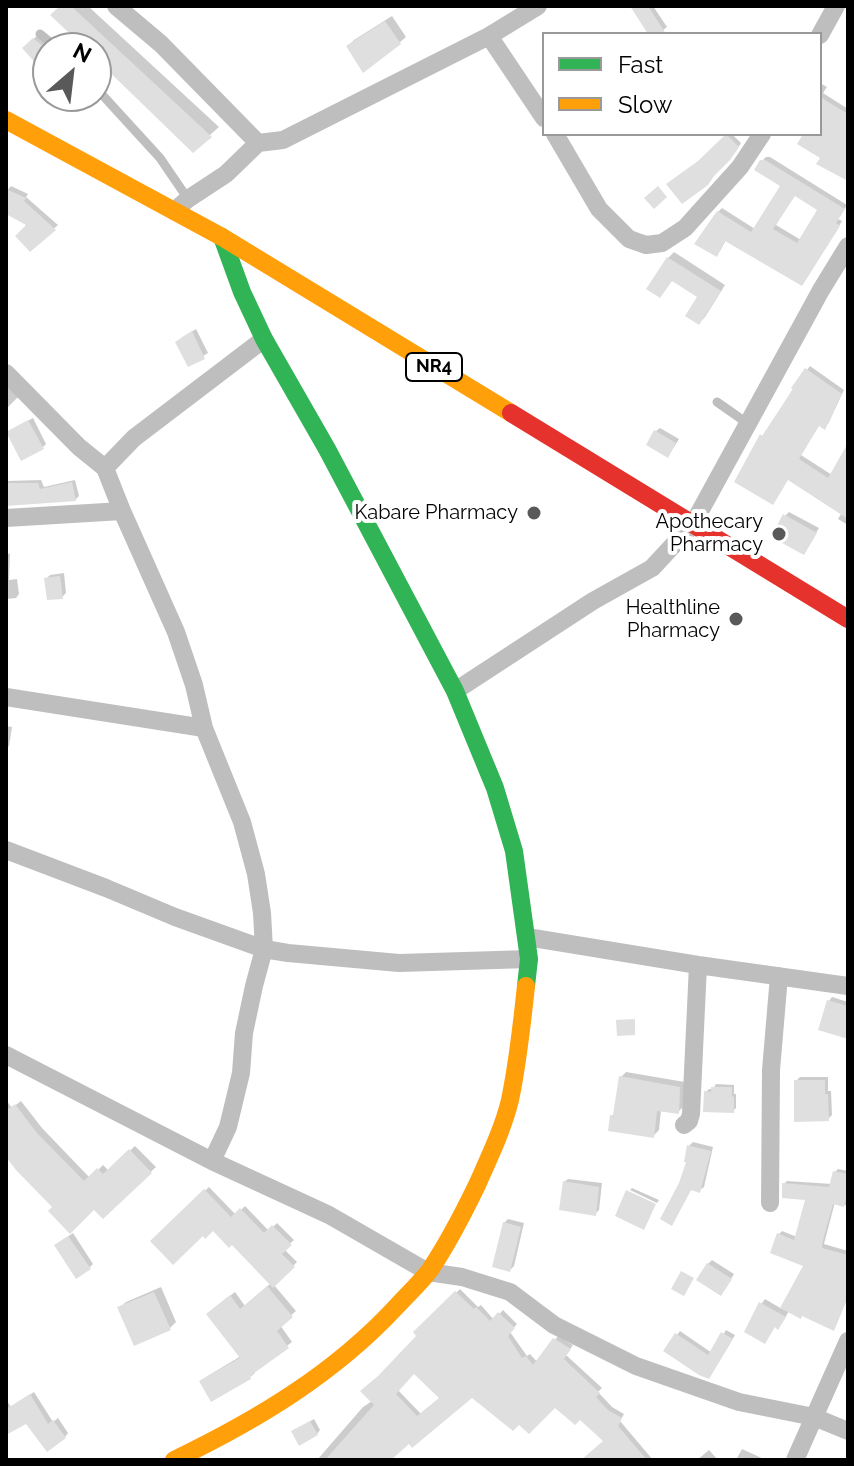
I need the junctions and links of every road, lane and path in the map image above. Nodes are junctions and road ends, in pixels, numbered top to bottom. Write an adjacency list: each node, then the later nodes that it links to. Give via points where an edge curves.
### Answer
1 (116, 6): 11 (street)
2 (538, 6): 5 (street)
3 (836, 6): 4 (street)
4 (822, 32)
5 (489, 36): 7 (street); 11 (street, via 382,96 283,140)
6 (112, 106): 12 (lane, via 160,158)
7 (542, 115)
8 (6, 120): 12 (main road, NR4)
9 (556, 136): 10 (street, via 599,209 629,239 646,245 662,243 685,228)
10 (761, 136)
11 (258, 143): 12 (street, via 226,174)
12 (181, 205): 13 (main road, NR4)
13 (222, 237): 15 (main road); 22 (main road, NR4)
14 (848, 246): 18 (street)
15 (264, 339): 19 (street, via 134,438); 24 (main road)
16 (6, 373): 19 (street)
17 (717, 402): 18 (lane)
18 (747, 423): 22 (street)
19 (105, 468): 20 (street)
20 (122, 511): 21 (street); 26 (street, via 176,632)
21 (6, 518)
22 (693, 524): 23 (main road, NR4); 24 (street, via 652,568)
23 (848, 619)
24 (455, 691): 28 (main road, via 514,851)
25 (6, 697): 26 (street)
26 (204, 728): 29 (street, via 242,822 256,874)
27 (6, 850): 29 (street)
28 (527, 937): 30 (main road); 31 (street)
29 (264, 949): 30 (street, via 399,963); 36 (street, via 244,1033 236,1101)
30 (529, 959): 38 (main road, via 509,1103 482,1174)
31 (698, 965): 32 (street); 35 (street, via 691,1114)
32 (779, 976): 33 (street); 37 (street, via 771,1070)
33 (848, 986)
34 (6, 1055): 36 (street)
35 (684, 1125)
36 (212, 1161): 38 (street, via 329,1215)
37 (770, 1203)
38 (428, 1272): 40 (street, via 510,1292 554,1325 636,1366 739,1402); 42 (main road, via 379,1325 302,1389)
39 (848, 1341): 40 (street)
40 (814, 1417): 41 (street); 43 (street)
41 (848, 1431)
42 (174, 1460)
43 (795, 1460)

